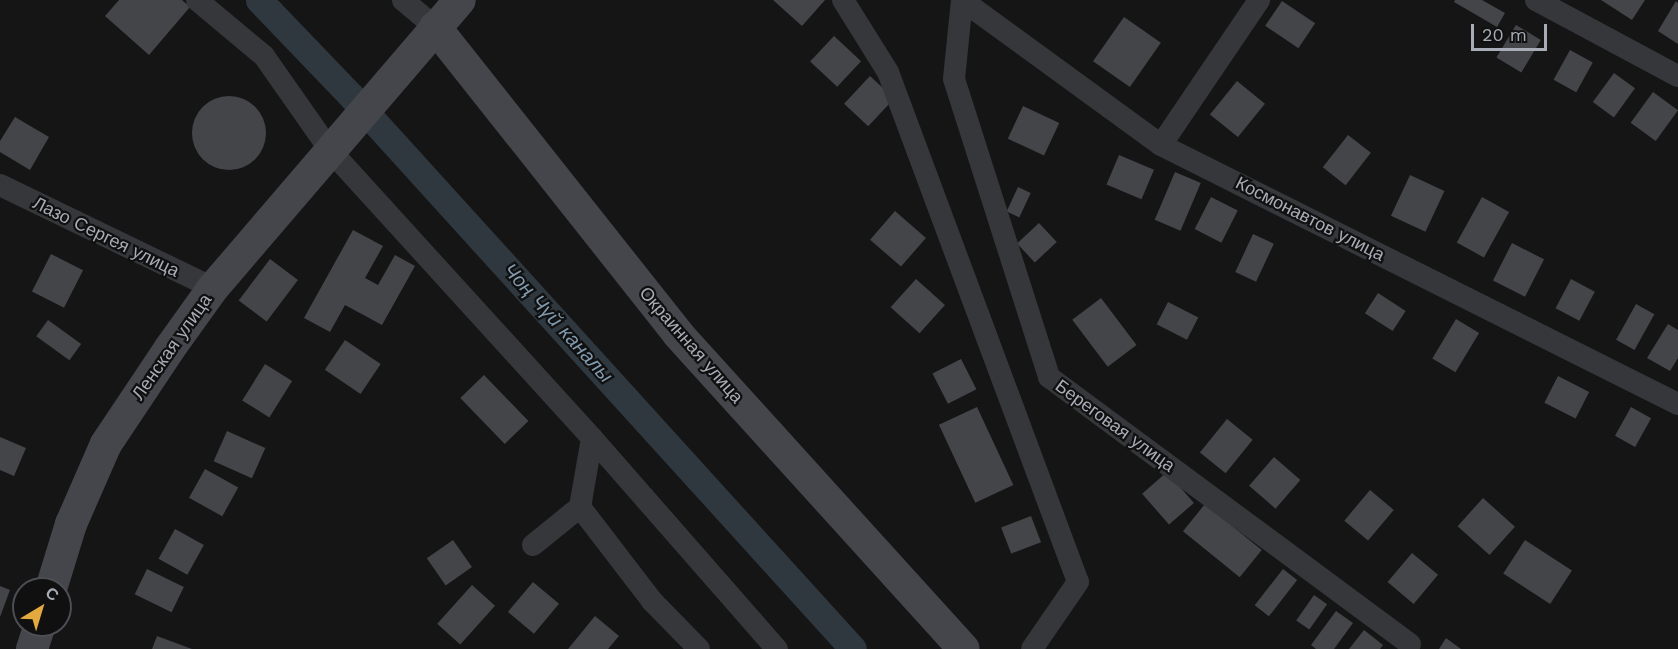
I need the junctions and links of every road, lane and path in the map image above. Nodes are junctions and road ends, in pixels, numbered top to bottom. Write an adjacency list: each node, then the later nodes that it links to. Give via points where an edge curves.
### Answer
1 (197, 0): 10 (street, via 264,56)
2 (404, 0): 8 (street)
3 (460, 0): 8 (street, Ленская улица)
4 (843, 0): 23 (street, via 888,72 1078,582)
5 (962, 0): 11 (street, Космонавтов улица); 19 (street, Береговая улица, via 954,79 1049,377)
6 (1259, 0): 11 (street)
7 (1536, 0): 9 (street)
8 (431, 32): 10 (street, Ленская улица); 22 (street, Окраинная улица, via 678,334)
9 (1678, 76)
10 (335, 142): 13 (street, Ленская улица); 15 (street)
11 (1161, 145): 14 (street, Космонавтов улица)
12 (0, 185): 13 (street, Лазо Сергея улица)
13 (213, 288): 18 (street, Ленская улица, via 106,444 70,524)
14 (1678, 404)
15 (592, 438): 16 (street); 21 (street)
16 (580, 507): 17 (street); 20 (street, via 652,601)
17 (533, 545)
18 (55, 577)
19 (1410, 644)
20 (699, 649)
21 (777, 649)
22 (964, 649)
23 (1032, 649)

